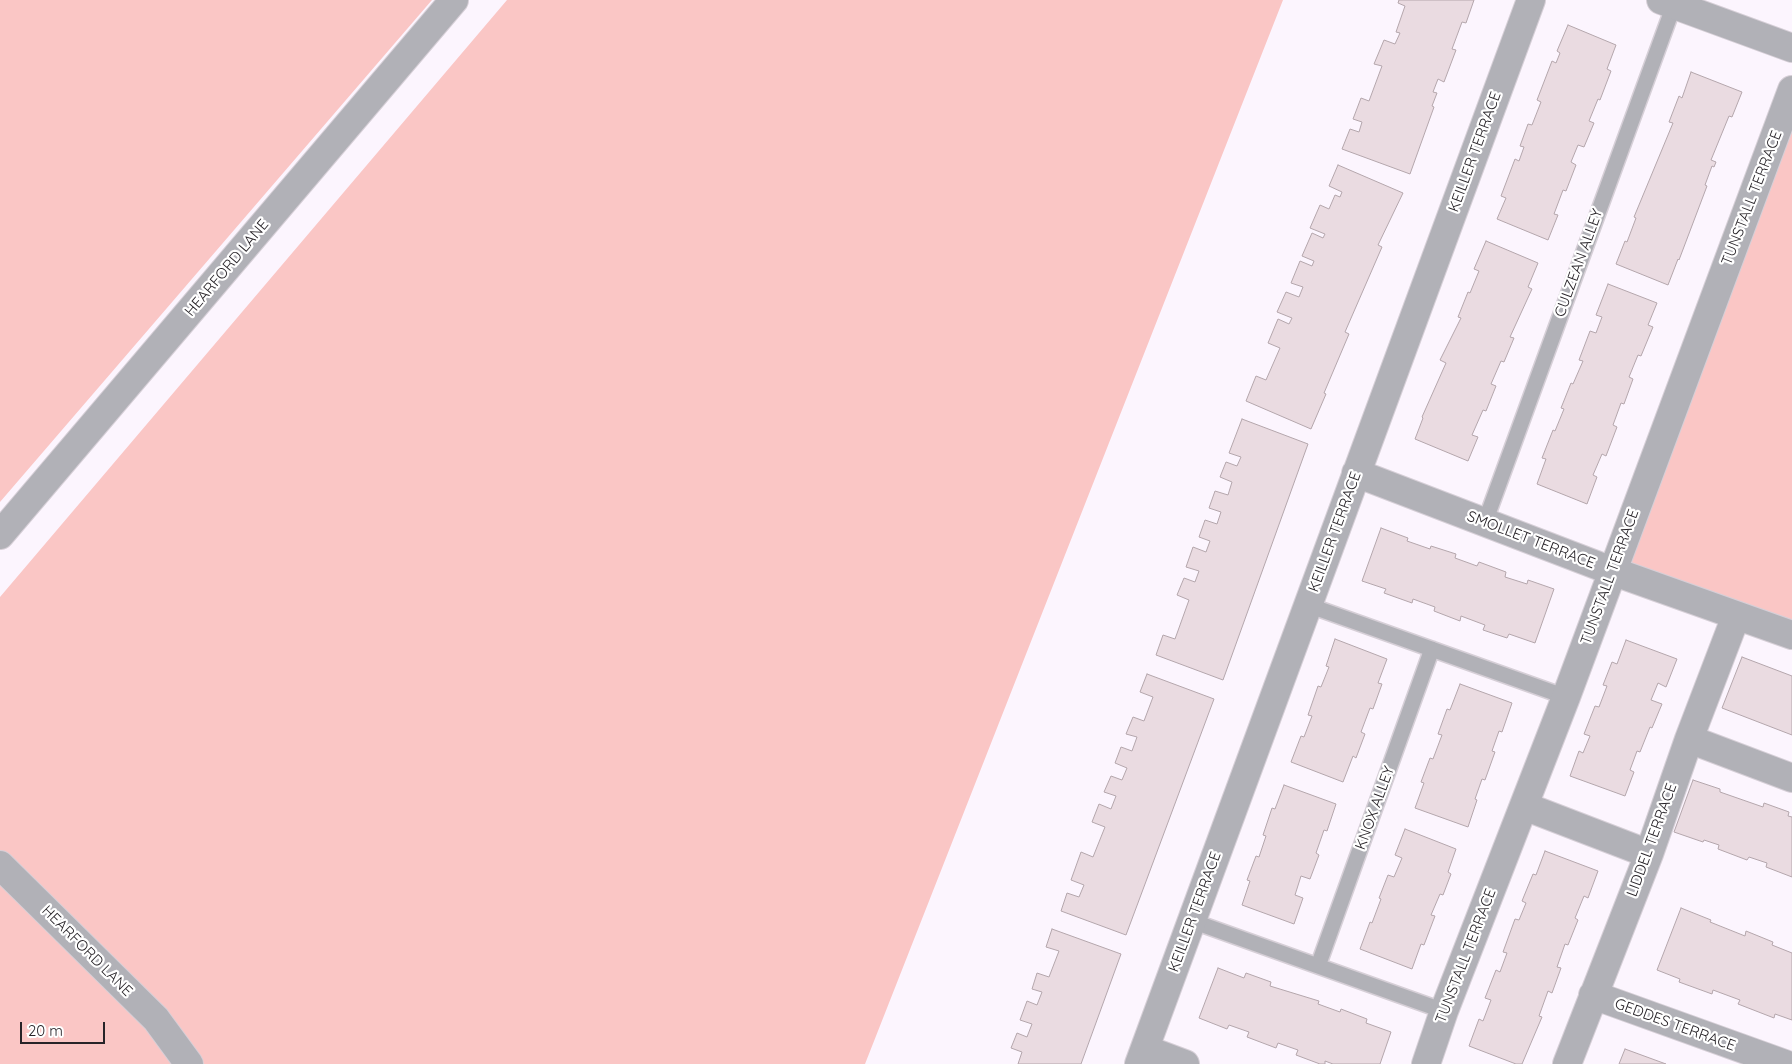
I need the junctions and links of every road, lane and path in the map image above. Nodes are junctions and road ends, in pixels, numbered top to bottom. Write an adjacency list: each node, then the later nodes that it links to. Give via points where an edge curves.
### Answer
1 (454, 0): 8 (street, HEARFORD LANE)
2 (1531, 0): 6 (street, KEILLER TERRACE)
3 (1667, 2): 4 (street); 7 (lane, CULZEAN ALLEY)
4 (1792, 48)
5 (1792, 90): 9 (street, TUNSTALL TERRACE)
6 (1356, 473): 7 (street, SMOLLET TERRACE); 10 (street, KEILLER TERRACE)
7 (1484, 522): 9 (street, SMOLLET TERRACE)
8 (0, 535)
9 (1612, 571): 11 (street, SMOLLET TERRACE); 14 (street, TUNSTALL TERRACE)
10 (1308, 605): 13 (lane); 20 (street, KEILLER TERRACE)
11 (1736, 616): 12 (street, SMOLLET TERRACE); 15 (street, LIDDEL TERRACE)
12 (1792, 635)
13 (1432, 649): 14 (lane); 21 (lane, KNOX ALLEY)
14 (1566, 697): 17 (street, TUNSTALL TERRACE)
15 (1689, 739): 16 (street); 18 (street, LIDDEL TERRACE)
16 (1792, 778)
17 (1524, 806): 18 (street); 23 (street, TUNSTALL TERRACE)
18 (1648, 854): 22 (street, LIDDEL TERRACE)
19 (0, 865): 25 (street, HEARFORD LANE, via 156,1020)
20 (1192, 921): 21 (lane); 24 (street, KEILLER TERRACE)
21 (1318, 966): 23 (lane)
22 (1593, 995): 28 (street, LIDDEL TERRACE); 29 (street, GEDDES TERRACE)
23 (1444, 1011): 27 (street, TUNSTALL TERRACE)
24 (1142, 1057): 26 (street)
25 (189, 1064)
26 (1185, 1064)
27 (1426, 1064)
28 (1567, 1064)
29 (1785, 1064)

